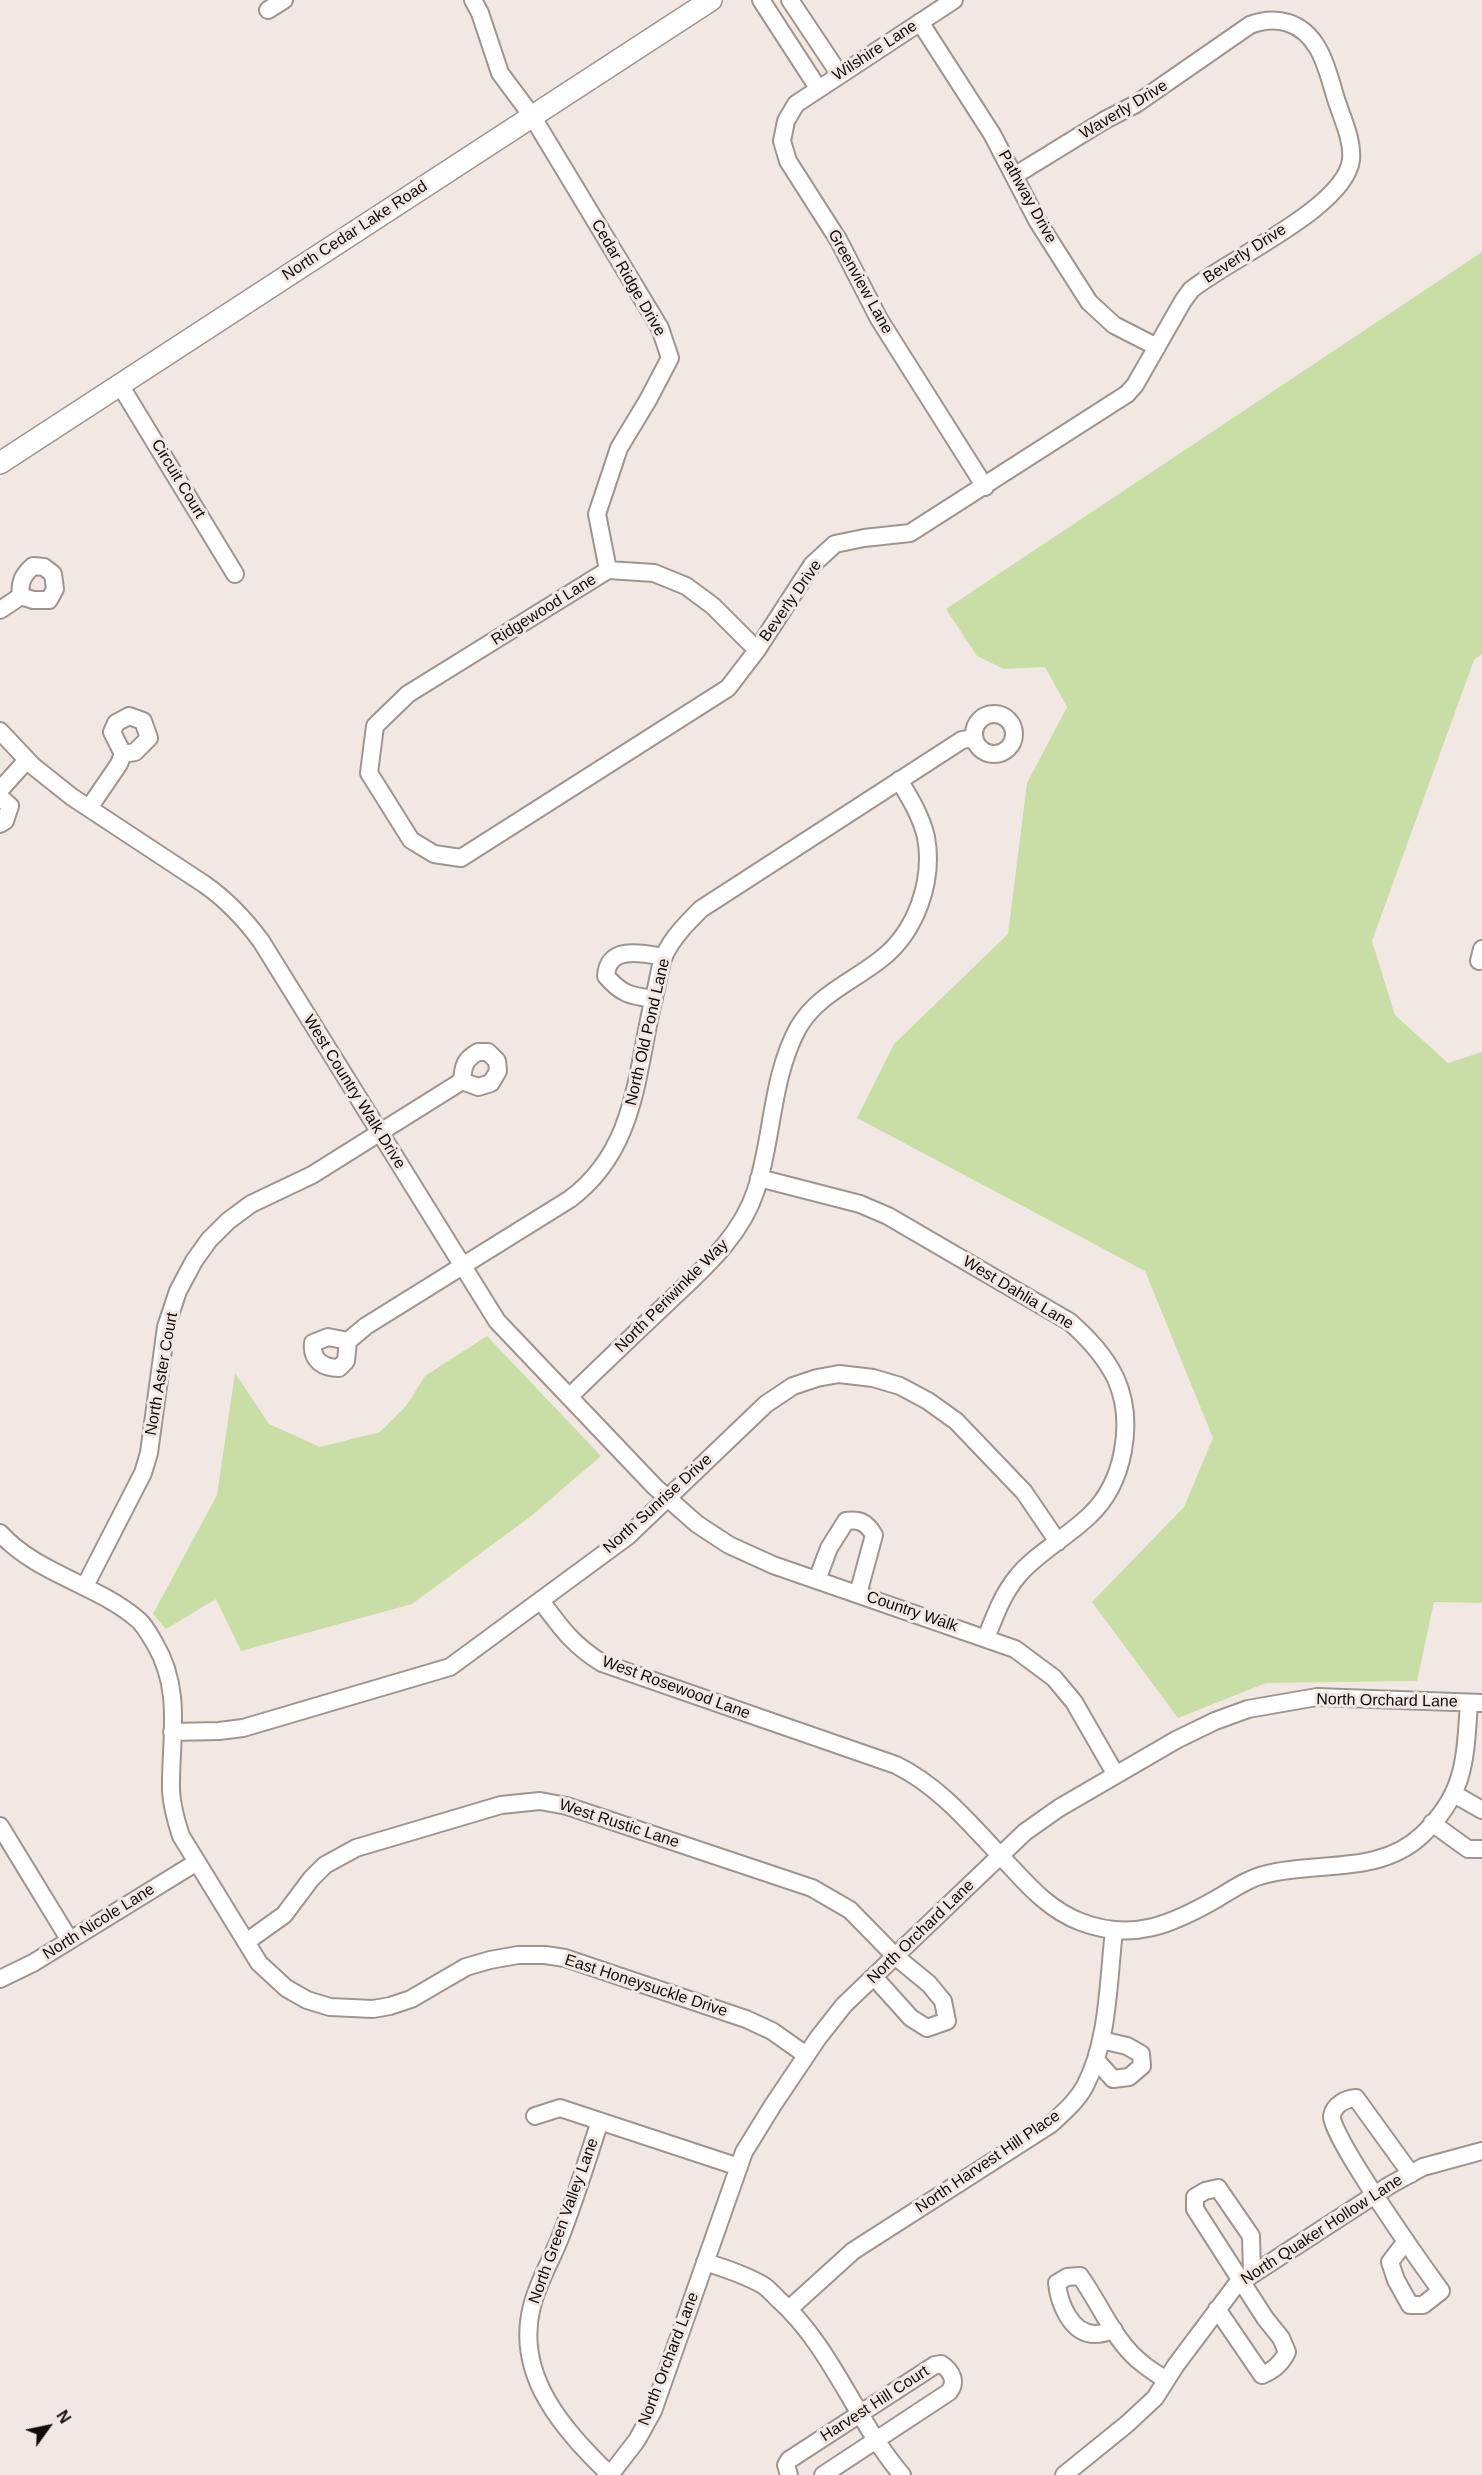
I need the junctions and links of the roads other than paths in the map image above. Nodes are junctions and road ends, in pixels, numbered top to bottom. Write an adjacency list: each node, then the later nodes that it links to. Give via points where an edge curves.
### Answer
1 (284, 0): 7 (street)
2 (473, 0): 10 (street, Cedar Ridge Drive, via 500,73)
3 (711, 0): 10 (main road, North Cedar Lake Road)
4 (761, 0): 9 (street)
5 (790, 0): 9 (street)
6 (954, 0): 8 (street, Wilshire Lane)
7 (268, 10)
8 (920, 22): 9 (street, Wilshire Lane); 11 (street, Pathway Drive, via 992,134)
9 (828, 82): 16 (street, Greenview Lane, via 796,104 786,122 783,141 788,161 839,241 879,319)
10 (532, 116): 14 (main road, North Cedar Lake Road); 17 (street, Cedar Ridge Drive, via 660,328 670,358 620,448 597,514)
11 (1014, 176): 12 (street, Waverly Drive, via 1136,104 1250,25 1264,20 1288,22 1304,30 1320,52 1350,147 1350,166); 13 (street, Pathway Drive, via 1089,302 1114,326)
12 (1332, 193): 13 (street, Beverly Drive, via 1266,243 1191,290)
13 (1157, 348): 16 (street, Beverly Drive, via 1127,394)
14 (120, 385): 15 (main road, North Cedar Lake Road); 18 (street, Circuit Court)
15 (0, 463)
16 (985, 487): 21 (street, Beverly Drive, via 910,533 835,544 812,565)
17 (608, 570): 21 (street, Ridgewood Lane, via 654,573 686,586 713,606); 26 (street, Ridgewood Lane, via 408,694 375,726)
18 (236, 574)
19 (21, 596): 20 (street)
20 (0, 610)
21 (757, 650): 26 (street, Beverly Drive, via 728,688 460,858 434,854 411,840)
22 (0, 731): 25 (street, West Country Walk Drive)
23 (974, 738): 27 (street, North Old Pond Lane, via 962,740)
24 (123, 753): 30 (street)
25 (27, 760): 28 (street); 30 (street, West Country Walk Drive)
26 (369, 773)
27 (899, 780): 32 (street, North Old Pond Lane, via 700,909); 36 (street, North Periwinkle Way, via 918,812 926,838 927,867 915,917 894,948 828,994 800,1026 784,1063)
28 (0, 790)
29 (0, 797): 31 (street, via 10,806)
30 (89, 808): 35 (street, West Country Walk Drive, via 224,898 243,918)
31 (0, 824)
32 (664, 957): 33 (street, North Old Pond Lane); 33 (street, via 624,954 607,966 606,976 617,989)
33 (654, 999): 37 (street, North Old Pond Lane, via 630,1108 622,1136 608,1161 570,1199)
34 (462, 1081): 35 (street, North Aster Court)
35 (379, 1133): 37 (street, West Country Walk Drive); 44 (street, North Aster Court, via 312,1174 251,1204 228,1221 194,1261 178,1291 166,1327 143,1473)
36 (759, 1178): 39 (street, North Periwinkle Way, via 747,1212 731,1238); 42 (street, West Dahlia Lane, via 860,1204 888,1216 1070,1322 1089,1339 1116,1381 1123,1406 1124,1448 1106,1496 1092,1514)
37 (461, 1266): 38 (street, North Old Pond Lane); 39 (street, West Country Walk Drive, via 497,1321)
38 (348, 1341)
39 (569, 1397): 40 (street, West Country Walk Drive)
40 (667, 1497): 42 (street, North Sunrise Drive, via 749,1418 793,1386 839,1374 900,1386 956,1420 1024,1492); 43 (street, Country Walk, via 729,1545); 46 (street, North Sunrise Drive, via 628,1536)
41 (0, 1533): 44 (street, East Honeysuckle Drive, via 29,1557)
42 (1058, 1542): 47 (street, West Dahlia Lane, via 1019,1574 999,1605)
43 (818, 1580): 45 (street, Country Walk); 45 (street, via 837,1532 846,1521 857,1520 869,1526 874,1535)
44 (85, 1586): 49 (street, East Honeysuckle Drive, via 138,1620 151,1637 170,1677 174,1702)
45 (858, 1594): 47 (street, Country Walk)
46 (541, 1601): 49 (street, North Sunrise Drive, via 466,1657 431,1674 243,1728); 56 (street, West Rosewood Lane, via 582,1651 602,1663 918,1776)
47 (986, 1638): 50 (street, Country Walk, via 1015,1649 1054,1678 1074,1702)
48 (1476, 1703): 50 (street, North Orchard Lane, via 1317,1698 1279,1702 1215,1720); 51 (street, West Rosewood Lane)
49 (172, 1732): 57 (street, East Honeysuckle Drive, via 173,1813)
50 (1116, 1775): 56 (street, North Orchard Lane, via 1059,1808)
51 (1454, 1794): 52 (street); 53 (street, West Rosewood Lane)
52 (1482, 1810)
53 (1432, 1823): 55 (street, via 1468,1849); 58 (street, West Rosewood Lane, via 1421,1836 1371,1861 1264,1874 1184,1918 1161,1926)
54 (0, 1826): 59 (street)
55 (1482, 1849)
56 (1000, 1856): 58 (street, West Rosewood Lane, via 1060,1913); 61 (street, North Orchard Lane)
57 (197, 1862): 59 (street, North Nicole Lane); 60 (street, East Honeysuckle Drive)
58 (1114, 1931): 64 (street, North Harvest Hill Place)
59 (69, 1939): 63 (street, North Nicole Lane)
60 (246, 1942): 61 (street, West Rustic Lane, via 284,1915 311,1879 341,1855 501,1805 540,1801 567,1806 812,1888 850,1910); 65 (street, East Honeysuckle Drive, via 259,1963 286,1988 307,2000 349,2009 373,2009 411,1999 466,1967 490,1960 518,1955 565,1958 746,2019 772,2031)
61 (895, 1956): 62 (street, North Orchard Lane); 62 (street, West Rustic Lane, via 943,2001 947,2021 927,2028 910,2018)
62 (874, 1977): 65 (street, North Orchard Lane, via 844,2005)
63 (0, 1979)
64 (1101, 2040): 66 (street, North Harvest Hill Place); 66 (street, via 1141,2054 1142,2066 1129,2077 1113,2079)
65 (806, 2055): 70 (street, North Orchard Lane, via 744,2152)
66 (1096, 2060): 76 (street, North Harvest Hill Place, via 1079,2095 1051,2124 853,2251)
67 (535, 2116): 68 (street, via 560,2108)
68 (600, 2121): 70 (street); 82 (street, North Green Valley Lane, via 560,2239 531,2306 528,2335 530,2356 544,2398)
69 (1482, 2151): 71 (street, North Quaker Hollow Lane)
70 (739, 2167): 74 (street, North Orchard Lane)
71 (1411, 2174): 72 (street, North Quaker Hollow Lane); 72 (street, via 1356,2098 1347,2099 1334,2111 1333,2125)
72 (1376, 2194): 73 (street); 75 (street, North Quaker Hollow Lane)
73 (1406, 2241): 73 (street, via 1441,2291 1423,2305 1410,2305 1390,2262)
74 (705, 2262): 76 (street, via 763,2285); 82 (street, North Orchard Lane, via 653,2411 638,2440)
75 (1247, 2276): 75 (street, via 1251,2236 1218,2188 1205,2191 1195,2197 1195,2209 1212,2238); 77 (street, North Quaker Hollow Lane); 77 (street, via 1264,2318 1287,2352 1282,2361 1262,2375)
76 (789, 2308): 80 (street, via 807,2328)
77 (1217, 2309): 79 (street, North Quaker Hollow Lane)
78 (1114, 2331): 78 (street, via 1080,2276 1057,2283 1058,2298 1073,2325 1092,2334); 79 (street, via 1142,2364)
79 (1166, 2380): 86 (street, North Quaker Hollow Lane, via 1155,2398)
80 (860, 2413): 81 (street); 81 (street, Harvest Hill Court, via 935,2365 941,2364 949,2372 954,2387 949,2392); 83 (street, Harvest Hill Court, via 789,2460)
81 (877, 2440): 84 (street, Harvest Hill Court); 85 (street)
82 (610, 2475)
83 (789, 2475)
84 (823, 2475)
85 (902, 2475)
86 (1064, 2475)

